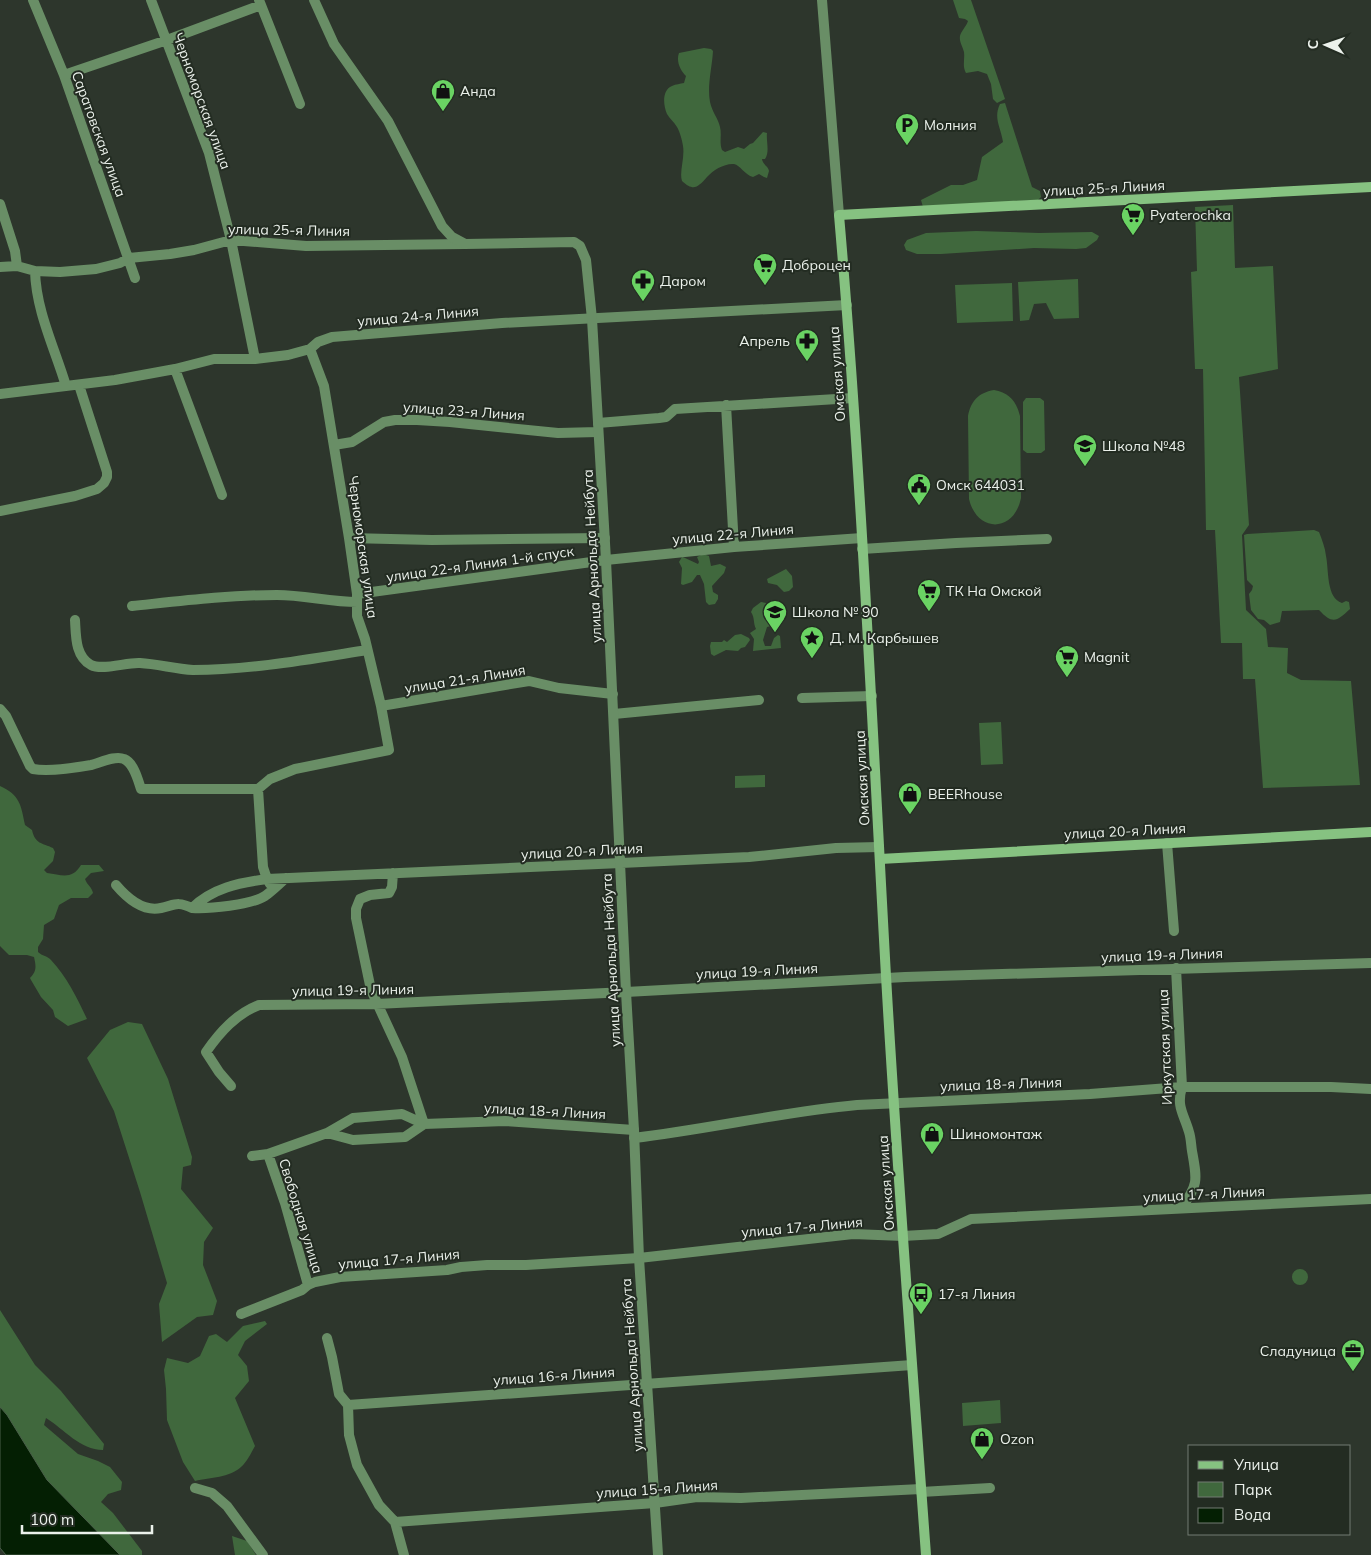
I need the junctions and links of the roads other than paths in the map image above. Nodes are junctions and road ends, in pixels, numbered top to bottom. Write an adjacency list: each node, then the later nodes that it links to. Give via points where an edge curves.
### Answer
1 (33, 0): 7 (street, Саратовская улица)
2 (151, 0): 6 (street, Черноморская улица)
3 (314, 0): 13 (street, via 334,44 388,122 442,226)
4 (822, 0): 11 (street, Омская улица)
5 (260, 2): 6 (street); 8 (street)
6 (167, 40): 7 (street); 12 (street, Черноморская улица, via 209,153)
7 (64, 75): 15 (street, Саратовская улица)
8 (300, 104)
9 (1371, 187): 11 (main road, улица 25-я Линия)
10 (0, 204): 17 (street, via 16,250)
11 (839, 216): 20 (main road, Омская улица)
12 (231, 240): 13 (street, улица 25-я Линия, via 306,246); 15 (street, улица 25-я Линия, via 194,250); 23 (street, Черноморская улица)
13 (465, 244): 14 (street, улица 25-я Линия, via 565,241)
14 (580, 246): 21 (street, улица Арнольда Нейбута, via 586,260)
15 (129, 258): 18 (street, улица 25-я Линия, via 96,269); 19 (street, Саратовская улица)
16 (0, 266): 17 (street, улица 25-я Линия)
17 (17, 266): 18 (street, улица 25-я Линия)
18 (35, 271): 26 (street, via 39,301)
19 (135, 278)
20 (847, 305): 21 (street, улица 24-я Линия); 28 (main road, Омская улица)
21 (592, 319): 22 (street, улица 24-я Линия, via 332,337); 30 (street, улица Арнольда Нейбута)
22 (310, 349): 23 (street, улица 24-я Линия); 31 (street, Черноморская улица, via 324,386)
23 (255, 359): 24 (street, улица 24-я Линия, via 214,359)
24 (176, 369): 25 (street, улица 24-я Линия); 32 (street)
25 (79, 385): 26 (street, улица 24-я Линия); 33 (street, via 104,464 107,478 104,483 97,489 75,496)
26 (66, 386): 27 (street, улица 24-я Линия)
27 (0, 394)
28 (853, 398): 29 (street, улица 23-я Линия); 36 (main road, Омская улица)
29 (726, 405): 30 (street, улица 23-я Линия, via 675,409 666,417); 38 (street)
30 (598, 427): 31 (street, улица 23-я Линия, via 558,433 395,420 384,422 352,442); 35 (street, улица Арнольда Нейбута)
31 (334, 445): 34 (street, Черноморская улица)
32 (222, 495)
33 (0, 511)
34 (349, 538): 35 (street); 41 (street, Черноморская улица)
35 (605, 538): 40 (street, улица Арнольда Нейбута)
36 (862, 538): 38 (street, улица 22-я Линия); 39 (main road, Омская улица)
37 (1047, 539): 39 (street)
38 (734, 547): 40 (street, улица 22-я Линия)
39 (862, 549): 46 (main road, Омская улица)
40 (606, 560): 41 (street, улица 22-я Линия 1-й спуск); 45 (street, улица Арнольда Нейбута)
41 (357, 598): 42 (street, улица 22-я Линия 1-й спуск, via 338,602 310,597 244,595); 44 (street, Черноморская улица)
42 (132, 606)
43 (75, 620): 44 (street, via 76,644 92,666 139,663 191,670 222,669 295,662)
44 (367, 650): 49 (street, Черноморская улица)
45 (613, 694): 49 (street, улица 21-я Линия, via 529,681); 51 (street, улица Арнольда Нейбута)
46 (872, 696): 47 (street); 55 (main road, Омская улица)
47 (802, 698)
48 (759, 700): 51 (street)
49 (381, 706): 52 (street, Черноморская улица, via 389,750 294,769 270,779)
50 (0, 709): 52 (street, via 33,769 93,765 118,758 131,765 142,788)
51 (614, 714): 57 (street, улица Арнольда Нейбута)
52 (258, 789): 60 (street)
53 (1371, 832): 54 (main road, улица 20-я Линия)
54 (1166, 843): 56 (main road, улица 20-я Линия); 64 (street)
55 (880, 847): 56 (main road, Омская улица); 57 (street, улица 20-я Линия)
56 (880, 859): 67 (main road, Омская улица)
57 (621, 863): 58 (street, улица 20-я Линия); 68 (street, улица Арнольда Нейбута)
58 (393, 873): 59 (street, улица 20-я Линия); 69 (street, via 388,893 360,899 356,908)
59 (286, 878): 60 (street, улица 20-я Линия); 62 (street)
60 (266, 879): 62 (street); 63 (street, улица 20-я Линия, via 239,882 201,899)
61 (116, 885): 63 (street, via 136,904 159,909 178,903)
62 (273, 889): 63 (street, via 252,902)
63 (192, 908)
64 (1174, 931)
65 (1371, 963): 66 (street, улица 19-я Линия)
66 (1176, 968): 67 (street, улица 19-я Линия); 71 (street, Иркутская улица)
67 (886, 978): 68 (street, улица 19-я Линия); 73 (main road, Омская улица)
68 (626, 992): 69 (street, улица 19-я Линия); 76 (street, улица Арнольда Нейбута)
69 (376, 1004): 70 (street, улица 19-я Линия, via 259,1005 249,1009 218,1034 206,1052); 74 (street, via 402,1057)
70 (231, 1086)
71 (1182, 1088): 72 (street, улица 18-я Линия); 73 (street, улица 18-я Линия); 80 (street, Иркутская улица, via 1180,1105 1189,1132 1196,1182 1192,1194)
72 (1371, 1089)
73 (894, 1102): 76 (street, улица 18-я Линия, via 824,1108 685,1132); 81 (main road, Омская улица)
74 (424, 1124): 75 (street, улица 18-я Линия, via 405,1136 353,1140); 75 (street, улица 18-я Линия, via 402,1114 353,1118); 76 (street, улица 18-я Линия, via 505,1121)
75 (327, 1132): 77 (street, улица 18-я Линия)
76 (634, 1134): 82 (street, улица Арнольда Нейбута)
77 (268, 1154): 78 (street, улица 18-я Линия); 83 (street, Свободная улица, via 286,1202)
78 (252, 1156)
79 (1371, 1199): 80 (street, улица 17-я Линия)
80 (1181, 1208): 81 (street, улица 17-я Линия, via 971,1219 938,1234)
81 (903, 1236): 82 (street, улица 17-я Линия, via 853,1234); 86 (main road, Омская улица)
82 (640, 1258): 83 (street, улица 17-я Линия, via 461,1267 340,1277); 87 (street, улица Арнольда Нейбута)
83 (308, 1285): 84 (street, улица 17-я Линия)
84 (240, 1314)
85 (327, 1338): 88 (street, via 339,1394)
86 (912, 1365): 87 (street, улица 16-я Линия); 91 (main road, Омская улица)
87 (647, 1383): 88 (street, улица 16-я Линия); 92 (street, улица Арнольда Нейбута)
88 (348, 1405): 93 (street, via 349,1435 357,1464 379,1505)
89 (195, 1488): 94 (street, via 212,1493 228,1506)
90 (990, 1488): 91 (street, улица 15-я Линия)
91 (921, 1491): 92 (street, улица 15-я Линия, via 697,1497); 97 (main road, Омская улица)
92 (655, 1503): 93 (street, улица 15-я Линия); 96 (street, улица Арнольда Нейбута)
93 (395, 1522): 95 (street)
94 (263, 1555)
95 (404, 1555)
96 (658, 1555)
97 (926, 1555)

